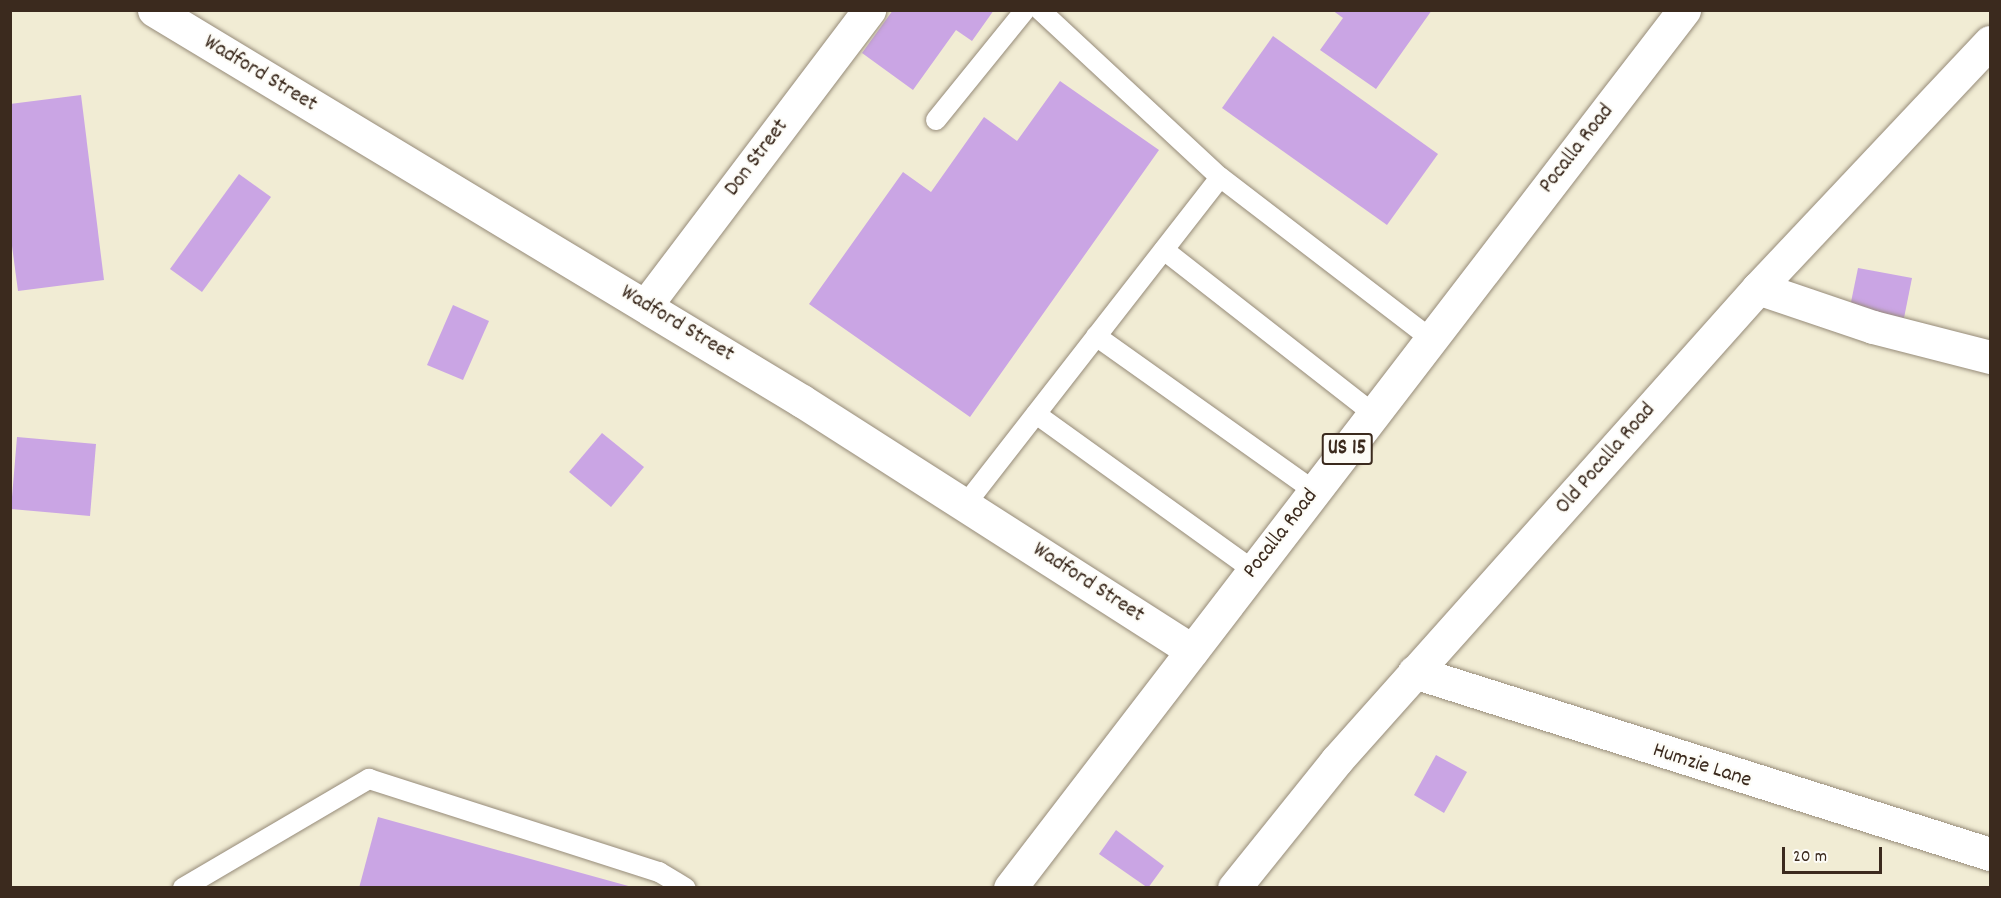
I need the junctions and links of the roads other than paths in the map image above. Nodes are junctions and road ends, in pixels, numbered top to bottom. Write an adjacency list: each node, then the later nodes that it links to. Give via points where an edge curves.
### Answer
1 (154, 10): 11 (street, Wadford Street)
2 (869, 10): 11 (street, Don Street)
3 (1025, 10): 7 (lane)
4 (1040, 10): 8 (lane)
5 (1684, 10): 13 (street, Pocalla Road / US 15)
6 (1990, 42): 10 (street, Old Pocalla Road)
7 (936, 120)
8 (1220, 177): 9 (lane); 13 (lane)
9 (1164, 250): 12 (lane); 16 (lane)
10 (1758, 288): 14 (street, via 1873,327); 21 (street, Old Pocalla Road)
11 (646, 305): 18 (street, Wadford Street)
12 (1096, 336): 15 (lane); 17 (lane)
13 (1431, 339): 16 (street, Pocalla Road / US 15)
14 (1990, 357)
15 (1036, 414): 18 (lane); 19 (lane)
16 (1374, 414): 17 (street, Pocalla Road / US 15)
17 (1314, 491): 19 (street, Pocalla Road / US 15)
18 (965, 505): 20 (street, Wadford Street)
19 (1253, 570): 20 (street, Pocalla Road / US 15)
20 (1192, 650): 25 (street, Pocalla Road / US 15)
21 (1414, 672): 22 (street, Humzie Lane); 26 (street, Old Pocalla Road)
22 (1990, 854)
23 (183, 888): 24 (lane, via 369,778 659,872)
24 (686, 888)
25 (1010, 888)
26 (1234, 888)

